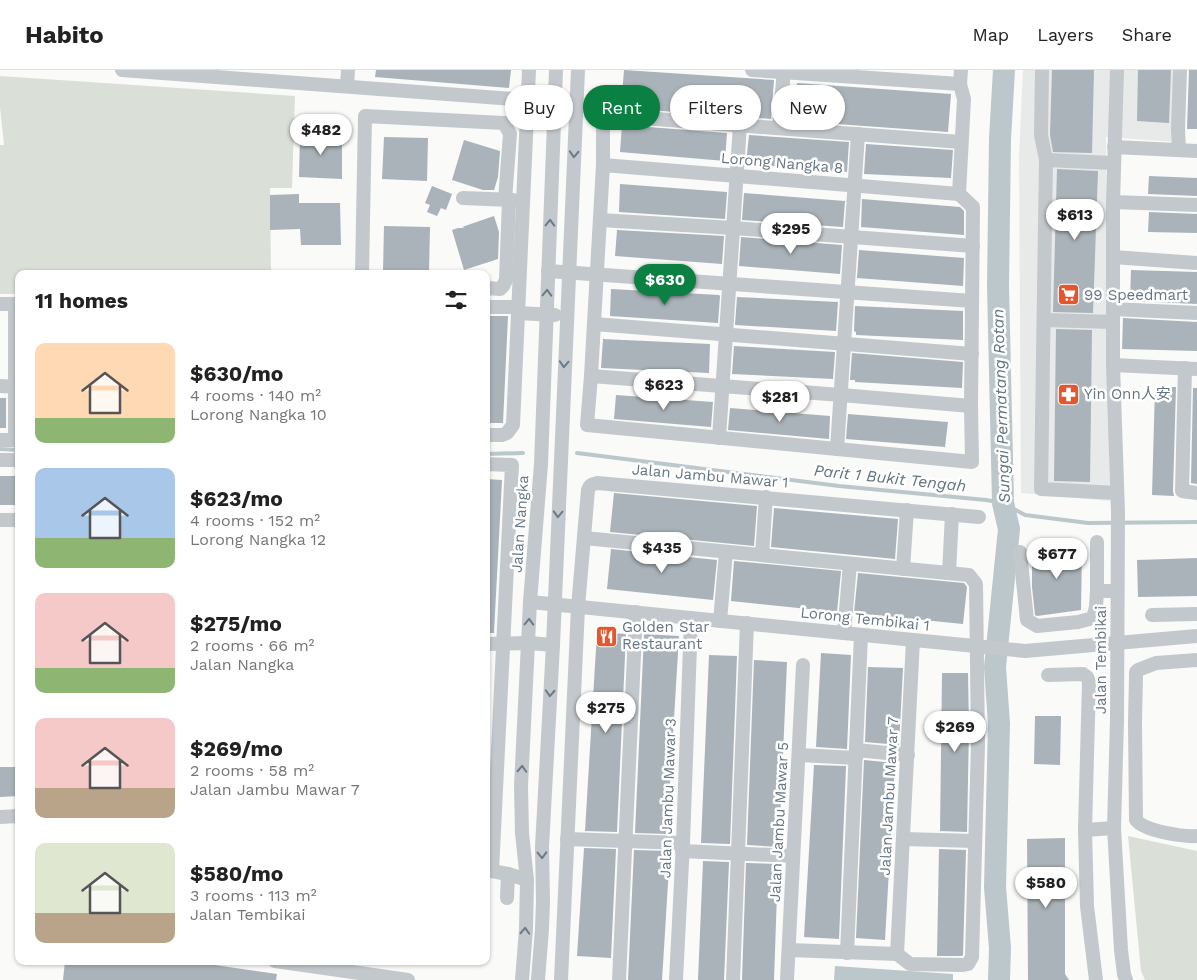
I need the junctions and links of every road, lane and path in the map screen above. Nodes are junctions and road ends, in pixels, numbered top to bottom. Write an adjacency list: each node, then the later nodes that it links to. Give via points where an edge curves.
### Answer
1 (122, 70): 12 (street)
2 (348, 70): 17 (street)
3 (529, 70): 14 (street)
4 (556, 70): 15 (street, Jalan Nangka)
5 (578, 70): 48 (street, one-way to 48)
6 (752, 70): 11 (street)
7 (961, 70): 13 (street)
8 (1042, 70): 29 (street, via 1041,135)
9 (1117, 70): 26 (street, Jalan Tembikai)
10 (1180, 70): 27 (street)
11 (783, 71): 13 (street); 16 (street)
12 (216, 73): 17 (street)
13 (960, 84): 25 (street, via 964,99)
14 (528, 85)
15 (555, 85)
16 (782, 85)
17 (347, 86): 18 (street)
18 (505, 98)
19 (670, 120): 31 (street, via 603,115)
20 (527, 130): 37 (street)
21 (553, 130): 47 (street, Jalan Nangka, one-way to 21)
22 (740, 130): 32 (street)
23 (813, 130): 24 (street)
24 (858, 134): 25 (street); 33 (street)
25 (962, 142): 34 (street)
26 (1114, 147): 27 (street); 30 (street, Jalan Tembikai)
27 (1178, 150): 28 (street)
28 (1197, 151)
29 (1046, 160): 30 (street); 62 (street)
30 (1114, 163): 38 (street, Jalan Tembikai)
31 (603, 165): 32 (street, Lorong Nangka 8); 40 (street)
32 (737, 176): 33 (street, Lorong Nangka 8); 41 (street)
33 (854, 185): 34 (street, Lorong Nangka 8); 42 (street)
34 (959, 194): 43 (street, via 973,207)
35 (462, 198): 36 (street)
36 (507, 200): 37 (street); 46 (street, via 510,134 504,123 365,116); 51 (street, via 506,280 500,289)
37 (523, 201): 57 (street)
38 (1113, 202): 39 (street); 44 (street, Jalan Tembikai)
39 (1197, 205)
40 (600, 220): 41 (street); 49 (street)
41 (733, 228): 42 (street); 50 (street)
42 (851, 237): 43 (street); 52 (street)
43 (973, 246): 53 (street)
44 (1113, 257): 45 (street); 61 (street, Jalan Tembikai)
45 (1197, 264)
46 (362, 270)
47 (548, 271): 48 (street); 59 (street, Jalan Nangka, one-way to 47)
48 (569, 273): 49 (street); 60 (street)
49 (597, 275): 50 (street); 63 (street)
50 (730, 284): 52 (street); 64 (street)
51 (490, 288)
52 (847, 292): 53 (street); 65 (street)
53 (972, 301): 66 (street)
54 (0, 304): 55 (street)
55 (15, 304)
56 (490, 307): 57 (street)
57 (518, 310): 59 (street); 75 (street, via 513,425 507,433)
58 (1197, 313): 61 (street)
59 (546, 314): 60 (street); 101 (street, Jalan Nangka, via 541,464)
60 (567, 315): 102 (street, one-way to 102)
61 (1113, 315): 62 (street); 67 (street, Jalan Tembikai)
62 (1044, 320): 83 (street, via 1041,489)
63 (594, 324): 64 (street); 69 (street)
64 (726, 335): 65 (street); 72 (street)
65 (844, 343): 66 (street); 73 (street)
66 (972, 354): 74 (street)
67 (1113, 365): 68 (street); 83 (street, Jalan Tembikai)
68 (1191, 369): 84 (street, via 1182,491)
69 (591, 376): 72 (street); 76 (street, via 587,424)
70 (0, 386): 71 (street)
71 (15, 386)
72 (722, 386): 73 (street); 76 (street)
73 (840, 395): 74 (street); 79 (street)
74 (971, 406): 79 (street, via 972,462)
75 (490, 435)
76 (719, 438): 79 (street)
77 (0, 440): 78 (street)
78 (15, 440)
79 (837, 449)
80 (0, 460): 81 (street)
81 (15, 460)
82 (490, 464): 117 (street, Jalan Nangka, via 512,465)
83 (1117, 493): 100 (street, Jalan Tembikai)
84 (1197, 493)
85 (766, 497): 86 (street, Jalan Jambu Mawar 1); 91 (street, Jalan Jambu Mawar 1, via 592,484 588,490); 95 (street)
86 (907, 510): 87 (street, Jalan Jambu Mawar 1); 97 (street)
87 (952, 514): 88 (street, Jalan Jambu Mawar 1); 98 (street)
88 (979, 517)
89 (0, 520): 90 (street)
90 (15, 520)
91 (584, 538): 93 (street); 103 (street, Jalan Jambu Mawar 1)
92 (1097, 542): 99 (street)
93 (726, 552): 95 (street); 108 (street)
94 (1020, 552): 99 (street, via 1026,620 1037,626 1093,618)
95 (762, 555): 96 (street)
96 (850, 564): 97 (street); 110 (street)
97 (903, 569): 98 (street)
98 (949, 573): 119 (street, via 969,575 976,584)
99 (1097, 590): 100 (street)
100 (1117, 591): 115 (street, Jalan Tembikai)
101 (530, 602): 102 (street, Lorong Tembikai 1); 114 (street, Jalan Nangka, one-way to 101)
102 (554, 604): 103 (street, Lorong Tembikai 1); 118 (street)
103 (578, 606): 104 (street, Lorong Tembikai 1); 135 (street, Jalan Jambu Mawar 1)
104 (636, 612): 107 (street, Lorong Tembikai 1); 137 (street)
105 (1197, 614): 106 (street)
106 (1152, 615)
107 (691, 618): 108 (street, Lorong Tembikai 1); 139 (street, Jalan Jambu Mawar 3)
108 (720, 621): 109 (street, Lorong Tembikai 1)
109 (747, 624): 110 (street, Lorong Tembikai 1); 140 (street)
110 (844, 633): 111 (street, Lorong Tembikai 1)
111 (861, 635): 113 (street, Lorong Tembikai 1); 125 (street)
112 (1197, 636): 115 (street, Lorong Tembikai 1)
113 (914, 640): 119 (street, Lorong Tembikai 1); 127 (street, Jalan Jambu Mawar 7)
114 (529, 643): 117 (street); 118 (street); 145 (street, Jalan Nangka, one-way to 114, via 521,786)
115 (1116, 643): 119 (street, Lorong Tembikai 1, via 1025,651); 123 (street, Jalan Tembikai)
116 (490, 644): 117 (street)
117 (503, 644): 141 (street, Jalan Nangka)
118 (552, 644): 154 (street, one-way to 154)
119 (981, 647): 138 (street)
120 (1197, 660): 124 (street, via 1156,662 1138,670)
121 (803, 665): 126 (street, Jalan Jambu Mawar 5)
122 (1048, 675): 133 (street, via 1083,674 1089,682)
123 (1116, 720): 124 (street); 128 (street, Jalan Tembikai)
124 (1134, 722): 129 (street)
125 (856, 754): 126 (street); 127 (street); 148 (street)
126 (799, 755): 142 (street, Jalan Jambu Mawar 5)
127 (908, 755): 136 (street, Jalan Jambu Mawar 7)
128 (1115, 794): 129 (street); 132 (street, Jalan Tembikai)
129 (1136, 794): 134 (street, via 1136,820 1139,824 1187,837)
130 (15, 816): 131 (street)
131 (0, 817)
132 (1114, 828): 133 (street); 161 (street, Jalan Tembikai, via 1121,950)
133 (1085, 830): 160 (street, via 1087,906)
134 (1197, 836)
135 (567, 839): 137 (street); 155 (street, Jalan Jambu Mawar 1)
136 (903, 839): 138 (street); 149 (street, Jalan Jambu Mawar 7)
137 (626, 841): 139 (street); 156 (street)
138 (975, 842): 149 (street, via 972,957 968,964 910,964)
139 (683, 847): 140 (street); 157 (street, Jalan Jambu Mawar 3)
140 (739, 853): 142 (street); 158 (street)
141 (490, 855)
142 (794, 856): 147 (street, Jalan Jambu Mawar 5)
143 (490, 871): 144 (street)
144 (508, 874): 145 (street); 146 (street)
145 (527, 880): 153 (street, Jalan Nangka, one-way to 145)
146 (507, 898)
147 (789, 950): 148 (street); 159 (street, Jalan Jambu Mawar 5)
148 (847, 953): 149 (street)
149 (897, 954)
150 (298, 965): 151 (street)
151 (373, 978): 152 (street)
152 (408, 980)
153 (522, 980)
154 (538, 980)
155 (561, 980)
156 (619, 980)
157 (676, 980)
158 (733, 980)
159 (787, 980)
160 (1096, 980)
161 (1126, 980)

